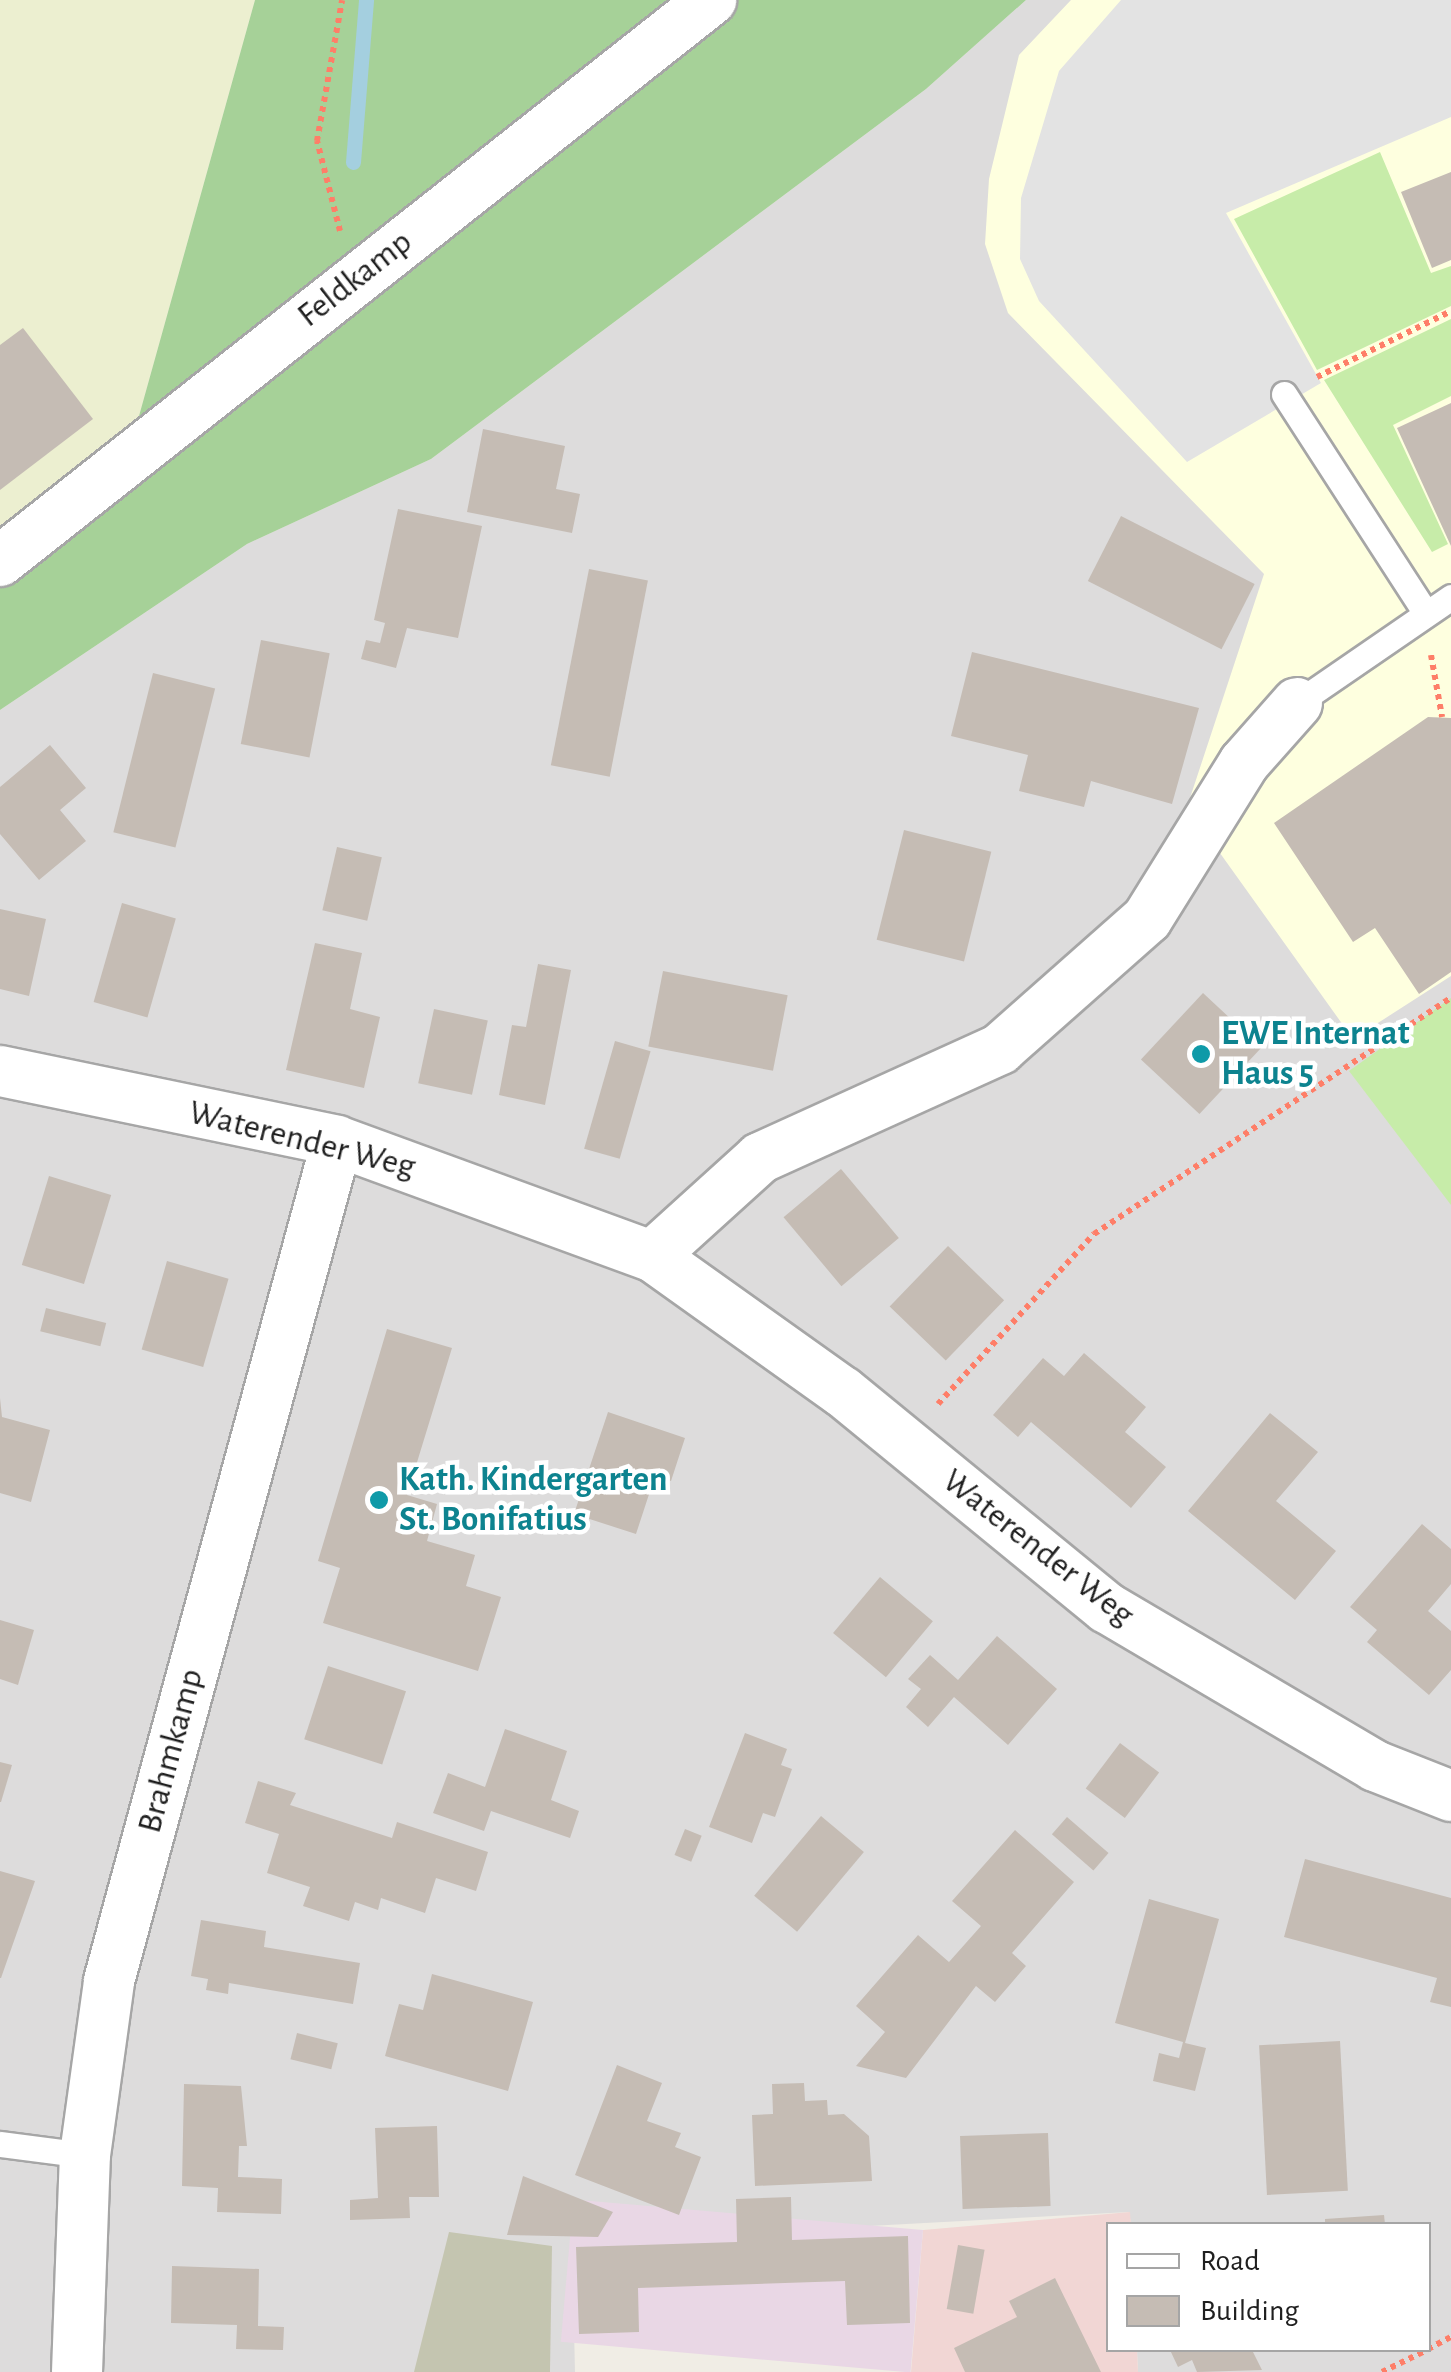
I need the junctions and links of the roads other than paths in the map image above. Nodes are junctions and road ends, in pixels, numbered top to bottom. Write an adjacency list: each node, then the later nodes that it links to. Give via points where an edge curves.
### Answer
1 (711, 0): 3 (street, Feldkamp)
2 (1284, 394): 5 (lane)
3 (0, 561)
4 (1451, 597): 5 (lane)
5 (1424, 610): 6 (lane)
6 (1296, 703): 9 (street, via 1244,763 1148,919 1000,1050 760,1158)
7 (0, 1072): 8 (street, Waterender Weg)
8 (337, 1141): 9 (street, Waterender Weg); 12 (street, Brahmkamp, via 109,1980)
9 (652, 1256): 10 (street, Waterender Weg, via 904,1441 1106,1608 1375,1766)
10 (1451, 1796)
11 (0, 2144): 12 (lane)
12 (86, 2156): 13 (street, Brahmkamp)
13 (77, 2372)

